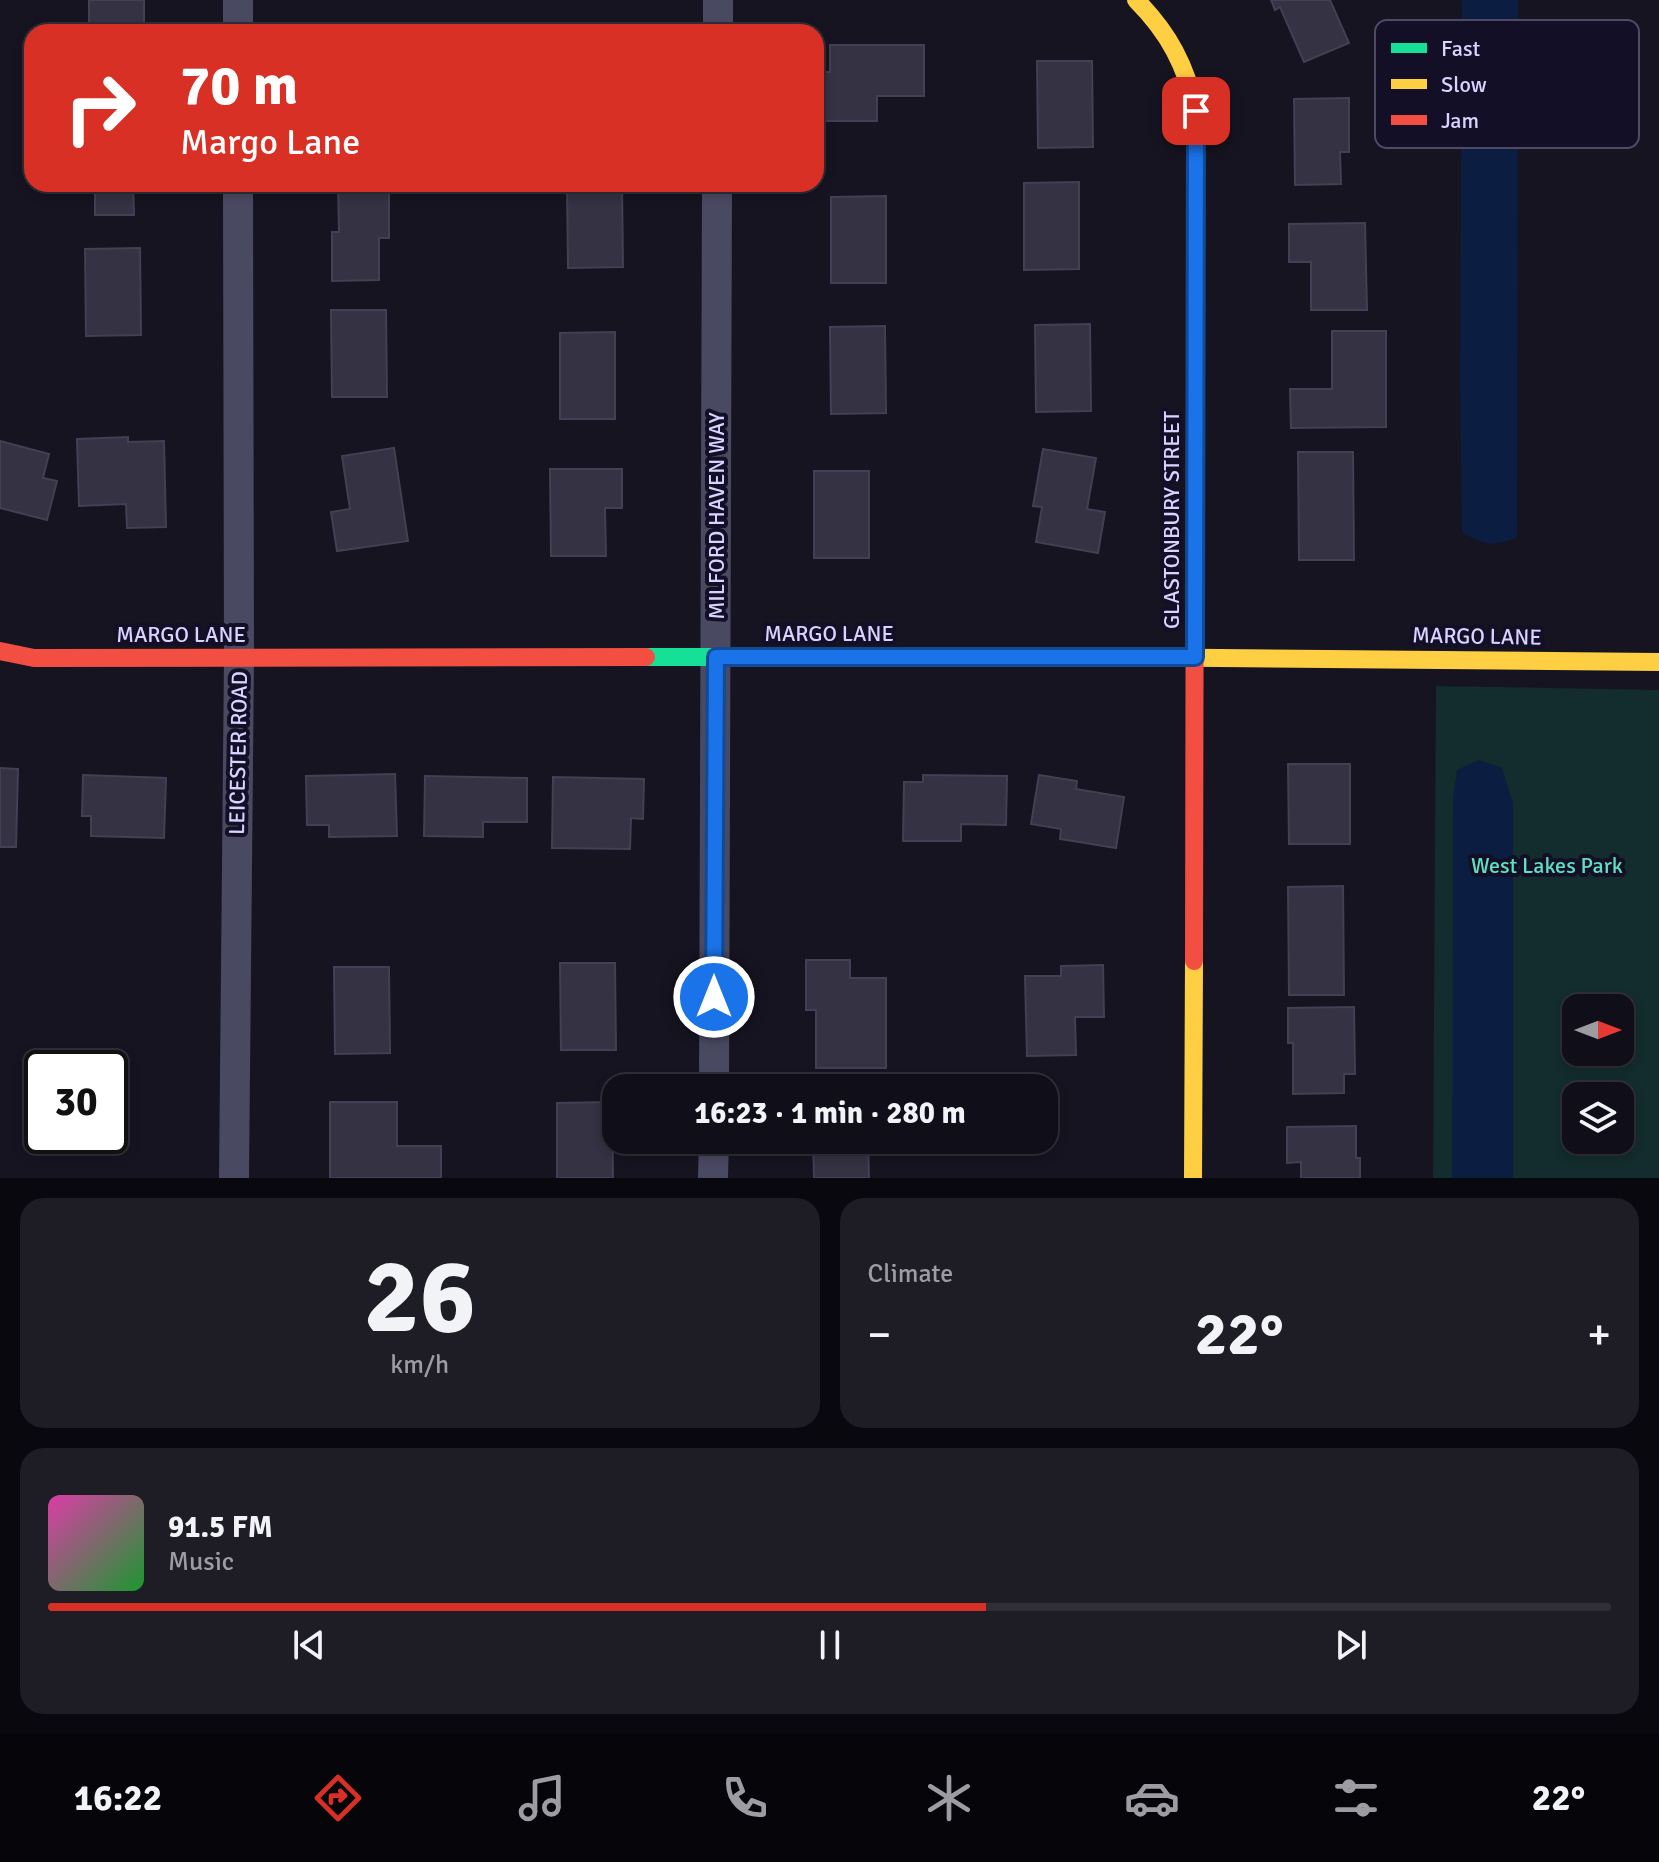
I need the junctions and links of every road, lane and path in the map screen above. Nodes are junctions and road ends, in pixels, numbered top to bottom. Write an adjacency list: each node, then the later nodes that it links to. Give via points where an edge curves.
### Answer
1 (238, 0): 4 (street)
2 (718, 0): 5 (street)
3 (1136, 0): 11 (street, GLASTONBURY STREET, via 1169,35 1191,84 1196,111)
4 (238, 24)
5 (718, 24)
6 (238, 192): 9 (street, LEICESTER ROAD)
7 (717, 192): 10 (street, MILFORD HAVEN WAY)
8 (0, 651): 9 (street, MARGO LANE, via 34,658)
9 (239, 657): 10 (street, MARGO LANE); 15 (street, LEICESTER ROAD)
10 (716, 657): 11 (street, MARGO LANE); 13 (street, MILFORD HAVEN WAY)
11 (1195, 657): 12 (street, MARGO LANE); 17 (street, GLASTONBURY STREET)
12 (1659, 662)
13 (714, 1074)
14 (714, 1154): 16 (street)
15 (234, 1178)
16 (713, 1178)
17 (1193, 1178)

